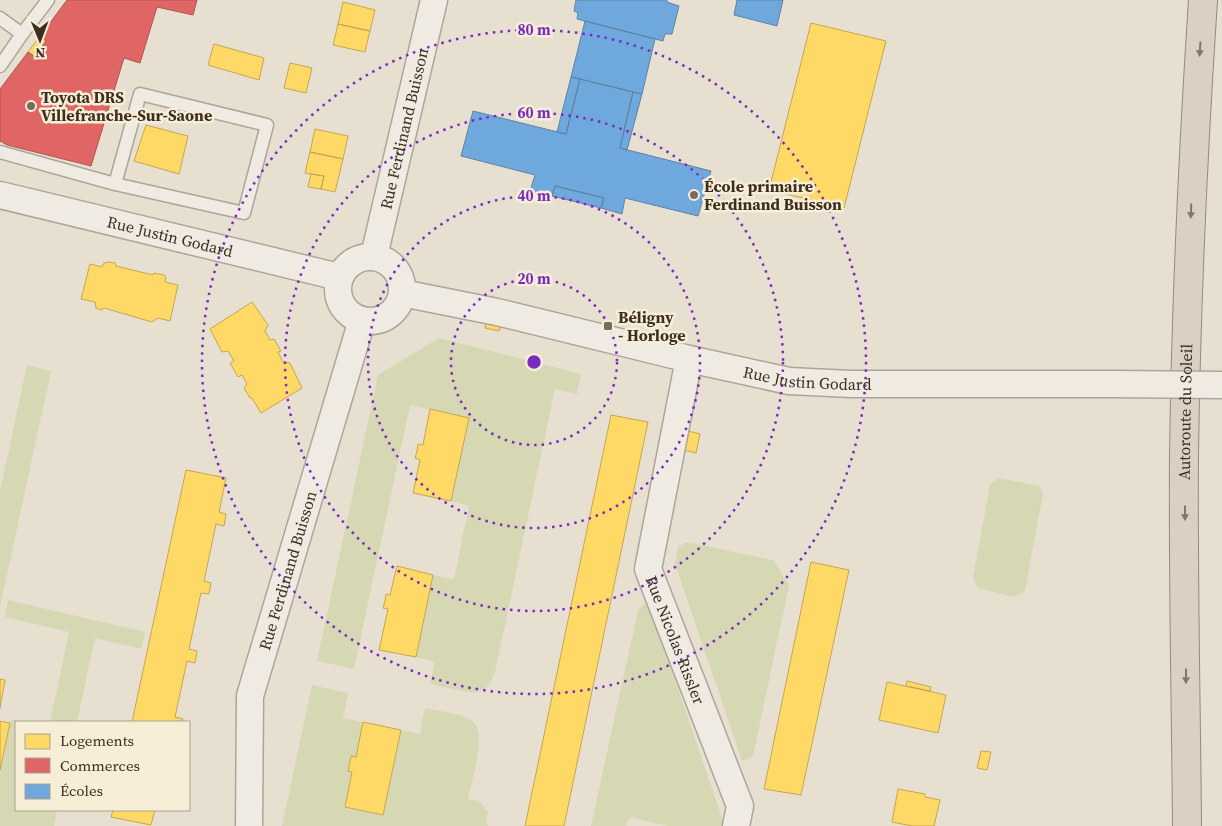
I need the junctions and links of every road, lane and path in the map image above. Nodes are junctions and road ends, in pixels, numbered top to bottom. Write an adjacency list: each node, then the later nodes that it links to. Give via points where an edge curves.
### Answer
1 (48, 0): 5 (lane)
2 (434, 0): 10 (street, Rue Ferdinand Buisson)
3 (1203, 0): 18 (highway, Autoroute du Soleil, one-way to 18, via 1192,184 1184,459)
4 (0, 18): 5 (lane)
5 (22, 34): 6 (lane)
6 (0, 66)
7 (0, 152): 8 (lane)
8 (115, 184): 8 (lane, via 244,213 267,125 140,94)
9 (0, 195): 11 (street, Rue Justin Godard)
10 (374, 256): 11 (street, via 353,261); 12 (street, via 384,259 399,273)
11 (339, 277): 13 (street, via 339,299 348,312)
12 (402, 293): 13 (street, via 393,312 373,321); 14 (street, Rue Justin Godard, via 498,312)
13 (362, 320): 16 (street, Rue Ferdinand Buisson, via 250,696)
14 (689, 359): 15 (street, Rue Justin Godard, bridge, via 798,382); 17 (street, Rue Nicolas Rissler, via 648,569 740,806)
15 (1222, 385)
16 (249, 826)
17 (736, 826)
18 (1187, 826)

